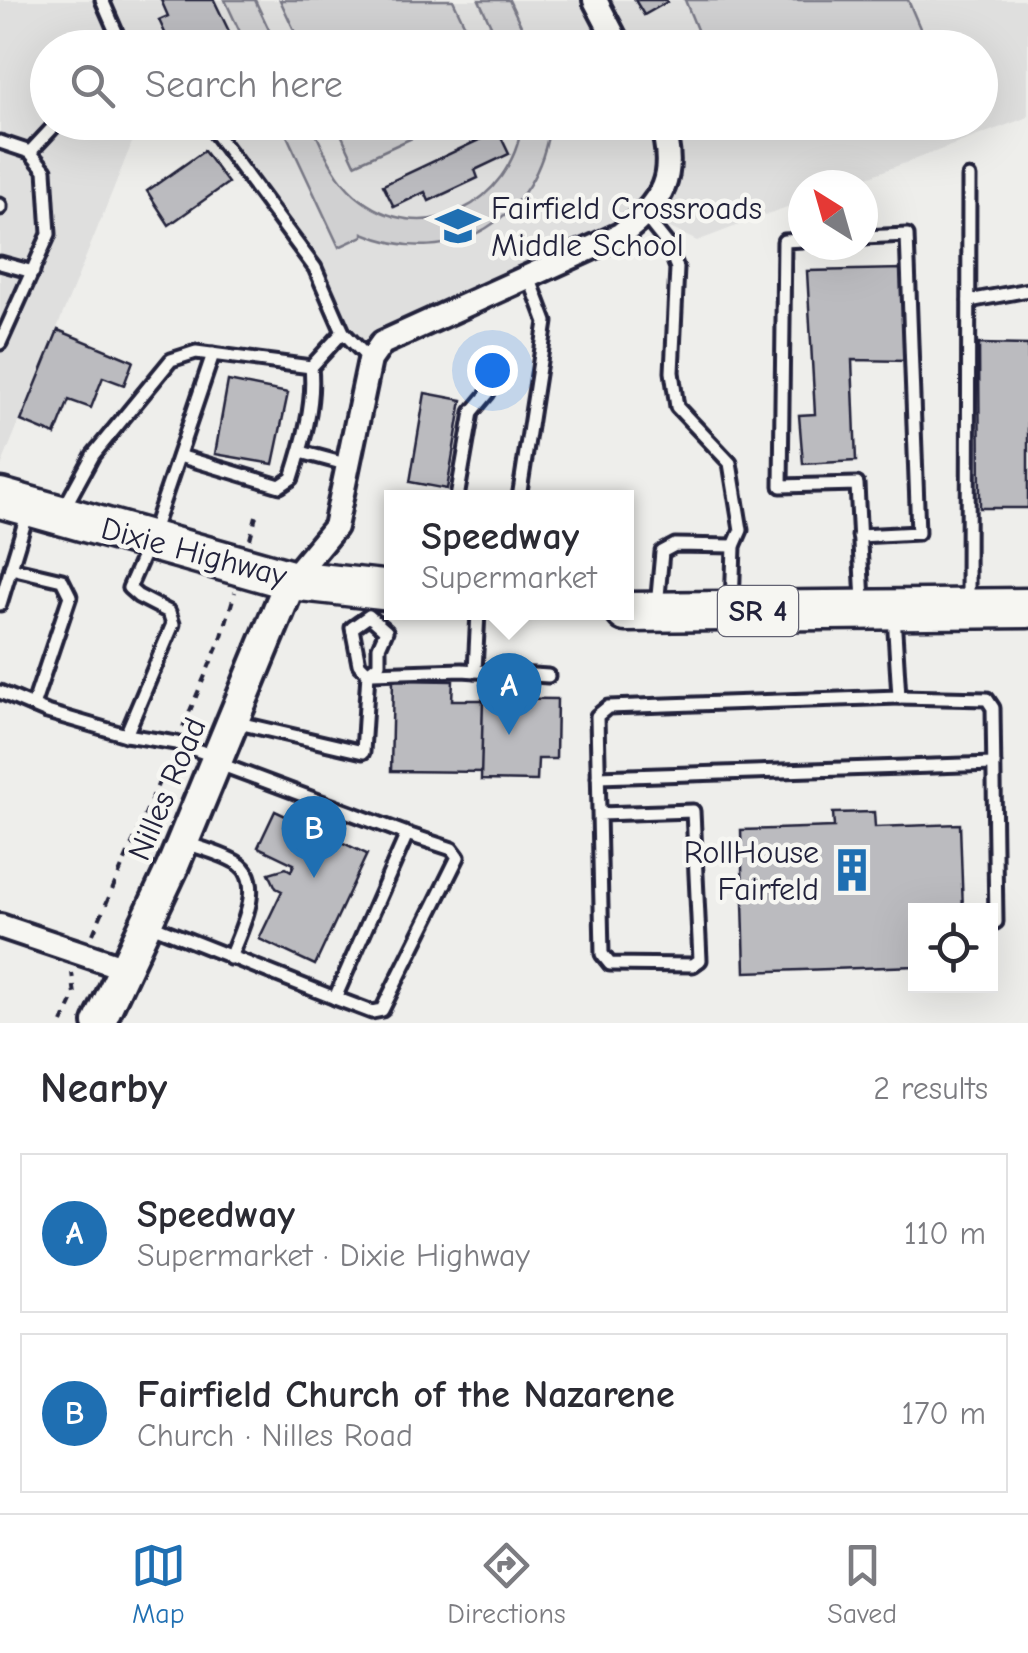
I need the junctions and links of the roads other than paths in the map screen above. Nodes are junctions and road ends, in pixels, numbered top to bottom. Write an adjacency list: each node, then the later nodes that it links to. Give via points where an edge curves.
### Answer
1 (102, 0): 3 (lane)
2 (595, 0): 4 (street)
3 (115, 30)
4 (611, 30)
5 (41, 140): 9 (lane)
6 (220, 140): 19 (lane, via 315,268)
7 (666, 140): 11 (street, via 666,186)
8 (0, 142): 9 (lane)
9 (30, 152): 15 (lane, via 45,170 49,234)
10 (969, 177): 18 (lane)
11 (646, 216): 16 (street, via 620,235); 33 (lane, via 676,268 676,406 730,463 740,530)
12 (878, 236): 31 (lane, via 907,235 918,533)
13 (788, 241): 31 (lane, via 781,486 857,484)
14 (0, 263): 15 (lane)
15 (33, 272): 20 (lane)
16 (529, 276): 22 (street, via 382,343); 29 (lane, via 546,322)
17 (1028, 290): 18 (lane)
18 (969, 302): 39 (lane)
19 (342, 332): 22 (lane); 23 (lane)
20 (0, 343)
21 (213, 354): 23 (lane); 26 (lane); 30 (lane, via 170,360 93,455)
22 (370, 360): 27 (street)
23 (311, 367): 25 (lane)
24 (488, 392): 28 (lane, via 472,412)
25 (300, 452): 26 (lane, via 292,478 280,486); 27 (lane)
26 (178, 456): 32 (lane)
27 (349, 465): 35 (street, via 335,527)
28 (458, 490)
29 (520, 490)
30 (30, 507): 32 (main road, Dixie Highway); 34 (lane)
31 (859, 536): 41 (lane)
32 (150, 540): 35 (main road, Dixie Highway); 51 (lane, via 128,588 169,612 173,624)
33 (734, 546): 40 (lane); 42 (lane, via 662,552)
34 (11, 568): 37 (lane); 49 (lane, via 62,580 70,596)
35 (291, 580): 36 (main road, Dixie Highway); 50 (street, Nilles Road)
36 (378, 599): 45 (lane, via 386,631 380,664); 45 (lane, via 352,628 359,664)
37 (0, 604)
38 (1028, 608): 39 (main road, SR 4)
39 (968, 609): 41 (main road, SR 4)
40 (732, 611): 41 (main road, SR 4); 42 (main road, SR 4)
41 (879, 611): 48 (lane)
42 (642, 612)
43 (478, 620): 44 (lane)
44 (475, 671): 45 (lane); 46 (lane)
45 (368, 673): 50 (lane, via 363,752)
46 (548, 676)
47 (0, 692): 49 (lane)
48 (900, 697): 53 (lane, via 987,699 993,708); 54 (lane, via 608,707 597,716)
49 (33, 706): 51 (lane)
50 (234, 722): 52 (street, Nilles Road)
51 (126, 736): 52 (lane, via 176,743)
52 (217, 760): 56 (lane); 57 (street, Nilles Road)
53 (994, 764): 54 (lane); 58 (lane)
54 (598, 777): 55 (lane)
55 (599, 814): 55 (lane, via 602,954 610,964 700,960 694,812)
56 (407, 834): 63 (lane); 63 (lane, via 458,857 382,1010)
57 (183, 842): 59 (street, Nilles Road); 61 (lane, via 249,874 252,888)
58 (996, 903)
59 (146, 923): 61 (lane); 62 (street, Nilles Road)
60 (0, 926): 62 (street)
61 (230, 958): 63 (lane)
62 (125, 968): 64 (street, Nilles Road)
63 (335, 998)
64 (99, 1023)

